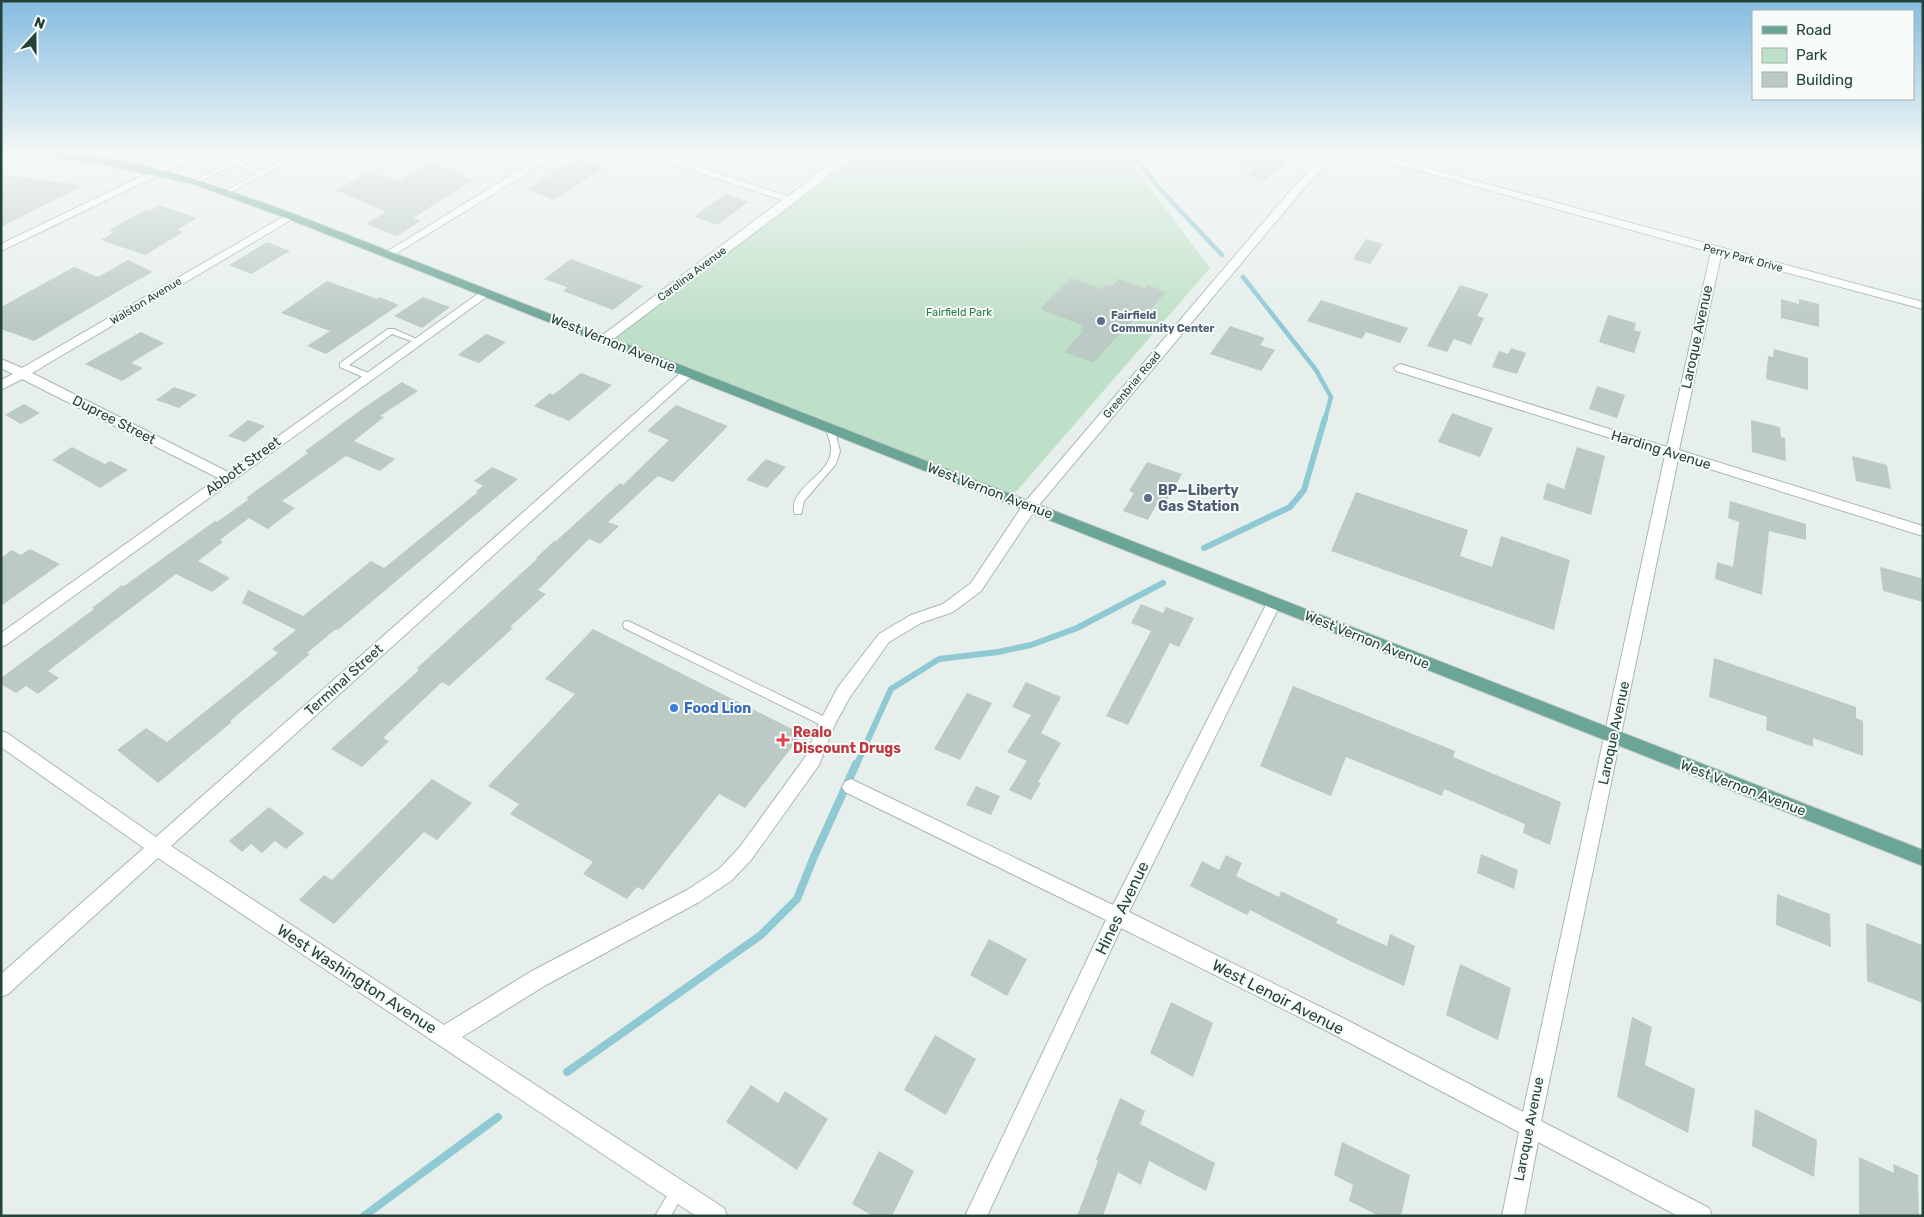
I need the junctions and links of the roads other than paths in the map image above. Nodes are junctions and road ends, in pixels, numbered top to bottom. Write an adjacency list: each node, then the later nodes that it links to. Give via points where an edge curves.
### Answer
1 (82, 210): 8 (street)
2 (274, 210): 7 (main road, West Vernon Avenue)
3 (461, 210): 10 (street)
4 (778, 210): 13 (street, Carolina Avenue)
5 (1280, 210): 24 (street, Greenbriar Road)
6 (1569, 210): 9 (street, Perry Park Drive)
7 (290, 216): 10 (main road, West Vernon Avenue); 18 (street, Walston Avenue)
8 (1, 248)
9 (1717, 250): 12 (street, Perry Park Drive); 22 (street, Laroque Avenue)
10 (388, 254): 11 (main road, West Vernon Avenue)
11 (486, 293): 13 (main road, West Vernon Avenue); 14 (street, Abbott Street)
12 (1923, 306)
13 (604, 340): 17 (main road, West Vernon Avenue)
14 (417, 341): 19 (street, Abbott Street); 19 (lane, via 391,331 343,365)
15 (1, 363): 18 (street, Dupree Street)
16 (1400, 368): 22 (street, Harding Avenue)
17 (688, 373): 21 (main road, West Vernon Avenue); 34 (street, Terminal Street)
18 (22, 374): 20 (street, Walston Avenue); 23 (street, Dupree Street)
19 (368, 376): 23 (street, Abbott Street)
20 (1, 386)
21 (830, 428): 24 (main road, West Vernon Avenue); 25 (lane, via 836,450 832,464 799,500)
22 (1673, 453): 26 (street, Harding Avenue); 32 (street, Laroque Avenue)
23 (227, 477): 29 (street, Abbott Street)
24 (1030, 506): 27 (main road, West Vernon Avenue); 30 (street, Greenbriar Road, via 976,587 948,608 916,619 884,638 844,692)
25 (798, 512)
26 (1923, 531)
27 (1274, 603): 32 (main road, West Vernon Avenue); 36 (street, Hines Avenue)
28 (628, 625): 30 (lane)
29 (1, 641)
30 (827, 723): 38 (street, Greenbriar Road, via 813,760 745,854 725,875 693,896 539,978)
31 (1, 738): 34 (street, West Washington Avenue)
32 (1613, 738): 35 (main road, West Vernon Avenue); 39 (street, Laroque Avenue)
33 (851, 787): 36 (street, West Lenoir Avenue)
34 (156, 847): 37 (street, Terminal Street); 38 (street, West Washington Avenue)
35 (1923, 858)
36 (1117, 916): 39 (street, West Lenoir Avenue); 43 (street, Hines Avenue)
37 (1, 987)
38 (444, 1036): 40 (street, West Washington Avenue)
39 (1529, 1126): 44 (street, Laroque Avenue); 45 (street, West Lenoir Avenue)
40 (678, 1191): 41 (lane); 42 (street, West Washington Avenue)
41 (662, 1216)
42 (716, 1216)
43 (976, 1216)
44 (1513, 1216)
45 (1701, 1216)

